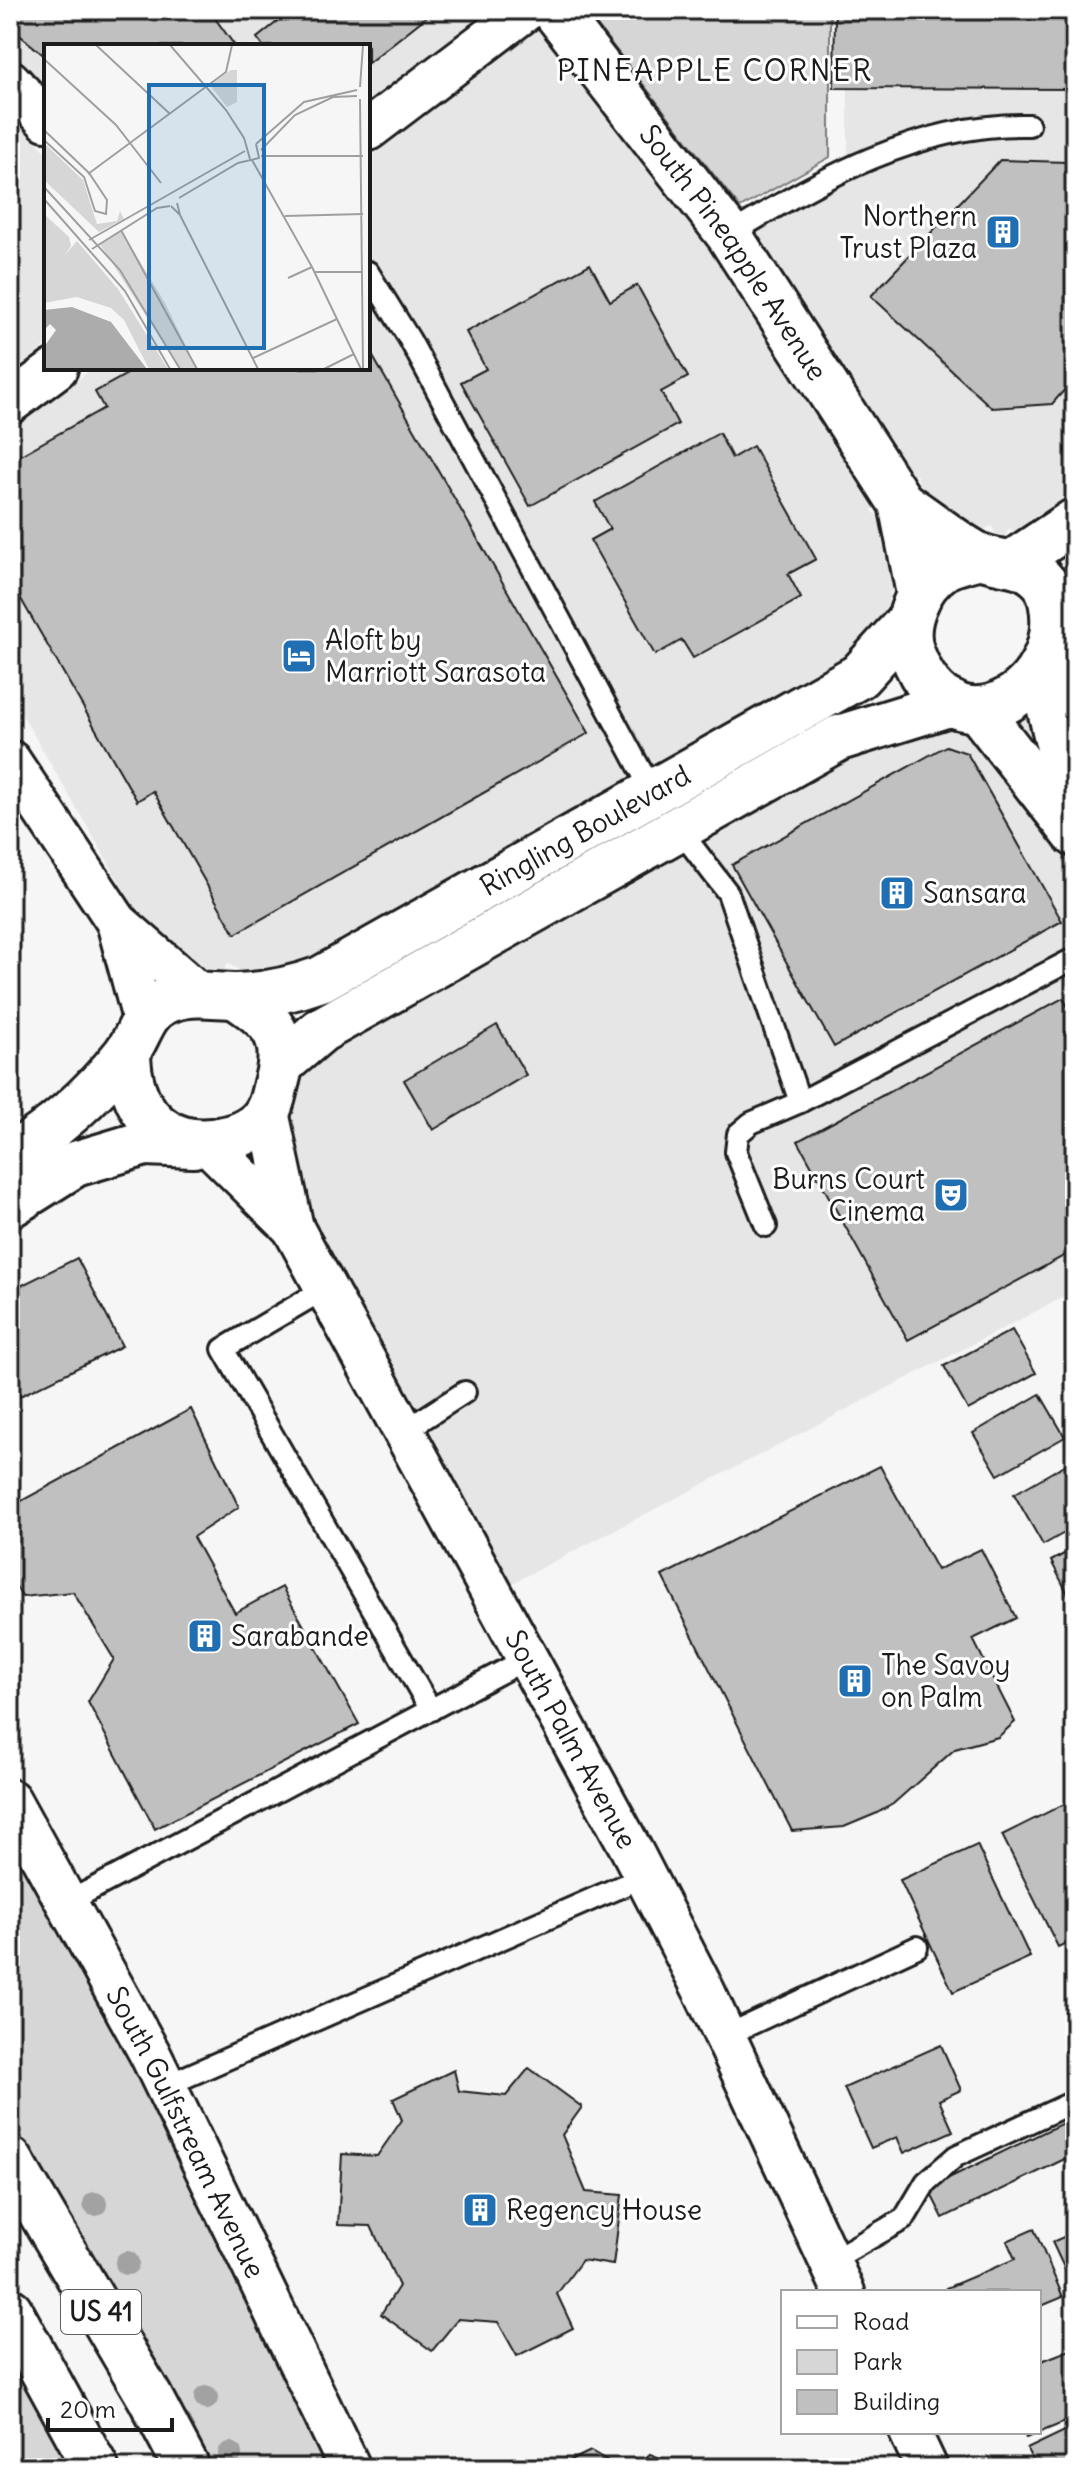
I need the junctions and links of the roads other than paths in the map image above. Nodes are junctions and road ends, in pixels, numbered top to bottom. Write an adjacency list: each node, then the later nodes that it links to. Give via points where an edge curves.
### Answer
1 (526, 10): 6 (street)
2 (554, 10): 7 (street, South Pineapple Avenue)
3 (10, 81): 4 (street)
4 (44, 118)
5 (1029, 125): 7 (lane, via 964,128 915,144 821,181)
6 (370, 128)
7 (729, 235): 11 (street, South Pineapple Avenue)
8 (370, 275): 19 (lane)
9 (54, 370): 10 (street)
10 (10, 403)
11 (901, 503): 13 (street, South Pineapple Avenue); 14 (street, South Pineapple Avenue)
12 (1075, 521): 13 (street)
13 (997, 559): 14 (street, via 944,568); 15 (street, South Pineapple Avenue, via 1046,583)
14 (914, 608): 17 (street, South Pineapple Avenue, via 910,649 920,674); 19 (street, Ringling Boulevard, via 859,676)
15 (1069, 608): 16 (street, South Pineapple Avenue)
16 (1057, 673): 17 (street, via 1013,706); 20 (street, South Pineapple Avenue)
17 (965, 706): 21 (street, Ringling Boulevard, via 839,738); 22 (street, South Pineapple Avenue)
18 (10, 761): 23 (street)
19 (652, 791): 25 (street, Ringling Boulevard, via 321,979 280,992)
20 (1075, 813)
21 (679, 829): 27 (street, Ringling Boulevard, via 321,1030); 28 (lane, via 728,893)
22 (1075, 834)
23 (117, 922): 25 (street); 26 (street)
24 (1075, 958): 28 (lane)
25 (216, 994): 26 (street, Ringling Boulevard, via 162,1002); 27 (street, via 263,1014 279,1037)
26 (136, 1035): 30 (street, via 128,1078 141,1108 164,1131); 31 (street, Ringling Boulevard, via 91,1095)
27 (281, 1064): 29 (street)
28 (800, 1102): 33 (lane, via 738,1134 736,1152)
29 (268, 1112): 30 (street, via 243,1135); 34 (street, South Palm Avenue)
30 (202, 1144): 32 (street, via 145,1143 75,1164); 34 (street, South Palm Avenue)
31 (10, 1156)
32 (10, 1205)
33 (766, 1226)
34 (293, 1228): 35 (street, South Palm Avenue)
35 (328, 1287): 37 (street, South Palm Avenue); 39 (lane, via 223,1349)
36 (465, 1392): 37 (lane)
37 (406, 1430): 38 (street, South Palm Avenue)
38 (528, 1658): 39 (lane); 41 (street, South Palm Avenue)
39 (431, 1710): 42 (lane)
40 (10, 1800): 42 (street, South Gulfstream Avenue)
41 (645, 1876): 44 (street, South Palm Avenue); 45 (lane)
42 (66, 1903): 45 (street, South Gulfstream Avenue)
43 (917, 1947): 44 (lane)
44 (725, 2036): 48 (street, South Palm Avenue)
45 (165, 2086): 53 (street, South Gulfstream Avenue)
46 (1075, 2101): 48 (lane, South Palm Avenue, via 956,2156 926,2182 904,2219)
47 (10, 2160): 52 (street, US 41)
48 (837, 2276)
49 (10, 2311): 51 (street, US 41)
50 (911, 2434): 54 (street)
51 (96, 2468)
52 (187, 2468)
53 (350, 2468)
54 (927, 2468)

